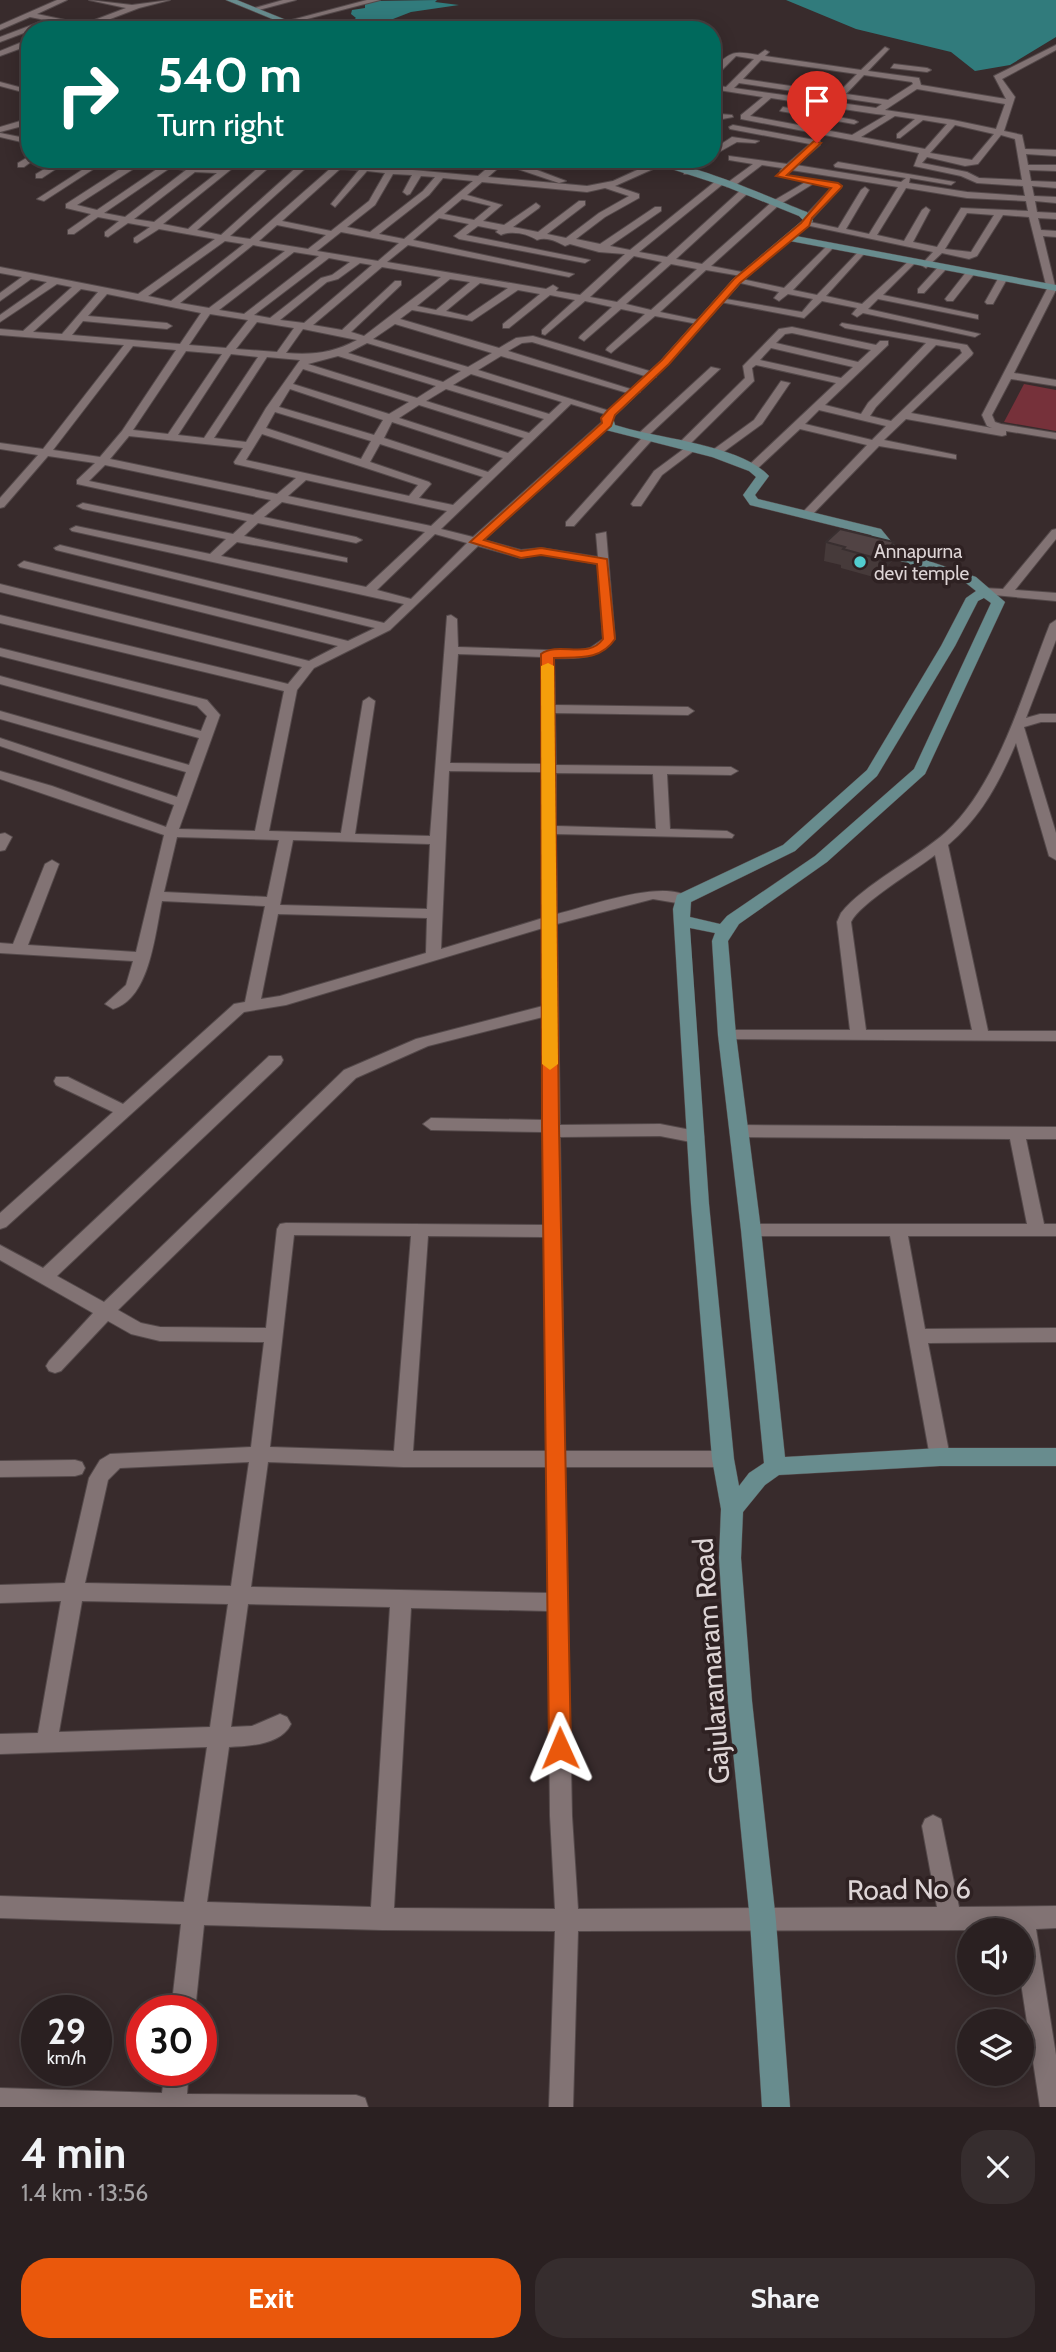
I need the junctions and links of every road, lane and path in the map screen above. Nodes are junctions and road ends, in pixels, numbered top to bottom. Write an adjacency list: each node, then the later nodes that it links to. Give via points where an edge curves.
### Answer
1 (63, 0): 9 (street)
2 (93, 0): 7 (street)
3 (166, 0): 7 (street)
4 (230, 0): 8 (street)
5 (292, 0): 8 (street)
6 (376, 0): 16 (street)
7 (136, 7): 14 (street)
8 (256, 9): 15 (street)
9 (30, 15): 10 (street); 17 (street)
10 (54, 19): 12 (street); 13 (street)
11 (0, 21): 17 (street)
12 (49, 21)
13 (63, 21)
14 (94, 21)
15 (286, 21)
16 (292, 21)
17 (10, 23): 18 (street)
18 (0, 28)
19 (21, 32): 20 (street)
20 (0, 40)
21 (21, 46): 25 (street)
22 (1056, 47): 45 (street, via 999,75)
23 (773, 49): 26 (street)
24 (886, 52): 28 (street)
25 (0, 54)
26 (760, 57): 29 (street, via 732,55); 30 (street); 32 (street)
27 (859, 61): 28 (street)
28 (872, 63): 31 (street); 32 (street)
29 (721, 65)
30 (751, 66): 34 (street); 35 (street)
31 (928, 70)
32 (864, 71): 35 (street); 37 (street, via 910,78 916,80)
33 (721, 73): 34 (street)
34 (740, 77): 38 (street); 41 (street); 42 (street)
35 (856, 79): 38 (street)
36 (0, 83): 39 (street)
37 (915, 86): 45 (street); 46 (street)
38 (848, 87): 42 (street)
39 (21, 89)
40 (721, 89): 41 (street)
41 (727, 90): 43 (street)
42 (841, 95): 46 (street); 47 (street)
43 (769, 96): 44 (street); 54 (street, via 743,116)
44 (794, 100): 47 (street); 48 (street)
45 (1010, 102): 61 (street)
46 (890, 103): 49 (street)
47 (830, 105): 49 (street)
48 (783, 109): 54 (street); 55 (street)
49 (872, 112): 50 (street); 55 (street)
50 (892, 114): 53 (street); 66 (street)
51 (721, 116): 52 (street)
52 (730, 117)
53 (920, 118): 56 (street); 65 (street)
54 (766, 122): 58 (street)
55 (854, 122): 64 (street)
56 (953, 122): 61 (street); 73 (street)
57 (21, 124): 60 (street)
58 (778, 124): 62 (street); 64 (street)
59 (733, 127): 62 (street)
60 (0, 130)
61 (1000, 131): 72 (street, via 1021,138); 73 (street, via 972,163)
62 (766, 134): 76 (street, via 817,143)
63 (0, 135): 67 (street)
64 (836, 135): 66 (street)
65 (901, 136)
66 (853, 138): 68 (street)
67 (21, 139)
68 (869, 141): 71 (street); 73 (street)
69 (781, 146): 70 (street, via 735,138)
70 (721, 148)
71 (862, 149)
72 (1023, 151): 74 (street); 79 (street)
73 (923, 152): 78 (street)
74 (1056, 153)
75 (732, 158): 77 (street)
76 (798, 159): 95 (street); 104 (street)
77 (760, 163): 95 (street); 111 (street)
78 (916, 164): 104 (street); 110 (street, via 977,180)
79 (1025, 167): 96 (street); 110 (street)
80 (52, 168): 103 (street)
81 (91, 168): 123 (street)
82 (128, 168): 135 (street, via 69,206)
83 (164, 168): 135 (street)
84 (180, 168): 98 (street)
85 (195, 168): 98 (street)
86 (263, 168): 147 (street)
87 (301, 168): 154 (street)
88 (336, 168): 141 (street)
89 (346, 168): 99 (street)
90 (493, 168): 106 (street)
91 (525, 168): 115 (street)
92 (640, 168): 113 (street)
93 (675, 168): 101 (street)
94 (693, 168): 101 (street)
95 (788, 168): 108 (street, via 780,176); 118 (street)
96 (1056, 168)
97 (227, 169): 98 (street); 143 (street)
98 (192, 170): 139 (street)
99 (364, 170): 100 (street); 130 (street)
100 (390, 172): 102 (street); 148 (street, via 372,204)
101 (687, 172): 111 (street)
102 (417, 175): 105 (street); 119 (street)
103 (38, 176)
104 (909, 176): 109 (street); 118 (street)
105 (440, 177): 106 (street); 153 (street)
106 (480, 180): 107 (street); 122 (street)
107 (509, 182): 115 (street, via 537,189); 126 (street)
108 (812, 182): 114 (street); 128 (street)
109 (959, 183)
110 (1028, 183): 112 (street); 124 (street)
111 (725, 184): 117 (street); 170 (street)
112 (1056, 185)
113 (608, 186): 115 (street); 158 (street, via 636,196)
114 (838, 186): 116 (street); 140 (street)
115 (587, 189)
116 (865, 190): 120 (street); 145 (street)
117 (746, 191): 128 (street); 176 (street)
118 (901, 191): 121 (street); 124 (street); 129 (street); 155 (street)
119 (407, 192)
120 (876, 192)
121 (887, 194)
122 (460, 196): 126 (street); 136 (street)
123 (41, 199)
124 (1030, 199): 125 (street); 137 (street)
125 (1056, 200)
126 (490, 202): 142 (street, via 498,205)
127 (582, 203): 151 (street)
128 (776, 203): 140 (street); 180 (street)
129 (947, 203)
130 (335, 204)
131 (536, 206): 144 (street)
132 (658, 209): 164 (street)
133 (926, 210): 163 (street)
134 (1000, 212): 137 (street); 168 (street, via 964,210); 168 (street, via 974,254)
135 (96, 213): 139 (street); 146 (street)
136 (437, 215): 142 (street); 161 (street)
137 (1033, 215): 138 (street); 149 (street)
138 (1056, 216)
139 (127, 220): 143 (street); 150 (street)
140 (807, 221): 145 (street); 156 (street)
141 (275, 222): 148 (street); 160 (street)
142 (474, 222): 144 (street); 162 (street, via 458,236)
143 (156, 226): 147 (street); 157 (street)
144 (506, 228): 151 (street); 162 (street)
145 (840, 231): 155 (street)
146 (71, 232)
147 (190, 232): 154 (street); 159 (street)
148 (338, 232): 153 (street); 169 (street)
149 (1037, 233): 152 (street); 194 (street)
150 (108, 234)
151 (540, 234): 158 (street); 166 (street)
152 (1056, 234)
153 (372, 235): 161 (street)
154 (223, 237): 160 (street); 201 (street)
155 (871, 237): 163 (street)
156 (788, 239): 165 (street); 187 (street)
157 (137, 240)
158 (569, 240): 164 (street); 172 (street)
159 (175, 241)
160 (252, 242): 167 (street); 207 (street)
161 (406, 242): 178 (street); 184 (street)
162 (488, 242): 166 (street)
163 (907, 244): 168 (street)
164 (603, 246): 170 (street); 175 (street)
165 (829, 247): 171 (street); 197 (street)
166 (522, 248): 172 (street)
167 (293, 249): 169 (street); 212 (street)
168 (940, 250): 179 (street)
169 (310, 252): 173 (street)
170 (632, 253): 176 (street); 202 (street)
171 (860, 253): 177 (street); 203 (street)
172 (552, 254): 175 (street)
173 (327, 255): 174 (street); 217 (street)
174 (359, 260): 178 (street); 220 (street, via 324,280)
175 (585, 260): 184 (street)
176 (667, 260): 180 (street); 208 (street)
177 (911, 262): 179 (street); 199 (street)
178 (382, 264): 185 (street); 222 (street)
179 (926, 265): 181 (street)
180 (704, 267): 187 (street); 214 (street)
181 (942, 268): 183 (street); 195 (street)
182 (2, 271): 186 (street)
183 (971, 273): 188 (street); 204 (street)
184 (569, 274): 198 (street)
185 (449, 275): 189 (street); 209 (street)
186 (29, 276): 190 (street); 200 (street)
187 (741, 278): 197 (street); 205 (street)
188 (1002, 279): 194 (street); 206 (street)
189 (478, 280): 193 (street); 213 (street)
190 (55, 281): 192 (street); 218 (street)
191 (398, 283): 228 (street)
192 (79, 286): 196 (street); 231 (street)
193 (516, 286): 198 (street); 213 (street, via 469,319)
194 (1053, 287): 254 (street)
195 (921, 290)
196 (104, 291): 201 (street); 216 (street)
197 (785, 291): 203 (street); 211 (street)
198 (549, 292): 202 (street); 225 (street)
199 (876, 296): 210 (street); 215 (street)
200 (0, 298)
201 (139, 298): 207 (street)
202 (583, 298): 208 (street); 227 (street)
203 (819, 298): 210 (street); 211 (street, via 802,316)
204 (950, 299)
205 (720, 301): 211 (street); 221 (street)
206 (990, 302)
207 (173, 304): 212 (street)
208 (620, 305): 214 (street); 232 (street)
209 (409, 307): 213 (street); 219 (street)
210 (862, 309): 223 (street); 230 (street)
211 (767, 310)
212 (210, 311): 217 (street); 240 (street)
213 (438, 313)
214 (652, 313): 221 (street); 242 (street)
215 (975, 317)
216 (80, 318): 224 (street); 234 (street)
217 (250, 318): 220 (street); 243 (street)
218 (0, 320)
219 (392, 320): 235 (street); 241 (street)
220 (272, 321): 222 (street)
221 (700, 323): 253 (street)
222 (304, 325): 228 (street); 246 (street)
223 (845, 325): 229 (street); 233 (street)
224 (167, 326)
225 (506, 326)
226 (0, 332): 231 (street)
227 (545, 332)
228 (344, 333): 235 (street)
229 (893, 334): 236 (street); 239 (street)
230 (975, 334)
231 (24, 335): 234 (street)
232 (584, 338)
233 (832, 338): 238 (street, via 786,330); 239 (street)
234 (63, 339): 237 (street)
235 (366, 339): 244 (street); 251 (street)
236 (933, 342): 265 (street, via 963,347 968,353); 268 (street)
237 (130, 344): 240 (street); 285 (street)
238 (769, 345): 248 (street); 250 (street)
239 (878, 348): 250 (street)
240 (182, 349): 243 (street); 273 (street)
241 (502, 350): 251 (street); 253 (street, via 533,339); 260 (street)
242 (611, 350)
243 (228, 352): 245 (street); 275 (street)
244 (338, 353): 247 (street); 259 (street)
245 (264, 355): 246 (street); 280 (street)
246 (279, 356): 247 (street)
247 (310, 358): 249 (street)
248 (752, 361): 255 (street); 284 (street, via 746,370 752,377)
249 (300, 365): 258 (street); 262 (street)
250 (859, 365): 255 (street)
251 (471, 369): 259 (street); 261 (street)
252 (715, 369): 277 (street)
253 (652, 375): 260 (street)
254 (1010, 376): 257 (street); 274 (street, via 988,420 999,427)
255 (842, 381): 263 (street)
256 (785, 383): 286 (street, via 758,422)
257 (1056, 383)
258 (287, 385): 264 (street); 269 (street)
259 (443, 386): 262 (street); 266 (street)
260 (635, 392): 267 (street)
261 (570, 400): 266 (street); 267 (street)
262 (418, 402): 269 (street); 276 (street)
263 (816, 406): 268 (street); 270 (street)
264 (271, 408): 272 (street); 279 (street)
265 (904, 415): 271 (street); 278 (street)
266 (551, 418): 276 (street)
267 (609, 418): 277 (street, via 617,430); 309 (street)
268 (864, 418): 271 (street)
269 (389, 419): 279 (street); 287 (street)
270 (798, 425): 281 (street); 291 (street)
271 (893, 425): 281 (street)
272 (258, 429): 282 (street); 290 (street)
273 (126, 433): 275 (street); 289 (street)
274 (1056, 436)
275 (171, 437): 280 (street)
276 (532, 437): 287 (street)
277 (645, 437): 284 (street); 302 (street)
278 (1024, 437)
279 (377, 439): 290 (street); 292 (street)
280 (207, 441): 282 (street)
281 (876, 443): 288 (street); 300 (street)
282 (247, 445): 293 (street, via 239,457 244,464)
283 (0, 446): 285 (street)
284 (686, 446): 286 (street); 296 (street, via 658,473)
285 (45, 453): 289 (street); 297 (street)
286 (714, 454): 291 (street)
287 (510, 457): 292 (street)
288 (952, 457)
289 (103, 461): 294 (street); 301 (street, via 81,481)
290 (364, 463): 295 (street, via 425,484)
291 (753, 467): 300 (street, via 763,476 749,498)
292 (491, 476): 299 (street)
293 (303, 477): 294 (street); 295 (street)
294 (281, 496): 301 (street); 304 (street)
295 (411, 500): 299 (street)
296 (637, 503)
297 (0, 505)
298 (83, 506): 307 (street)
299 (455, 509): 304 (street)
300 (806, 514): 317 (street, via 876,532 894,554 971,580)
301 (256, 519): 307 (street); 308 (street)
302 (570, 524)
303 (76, 529): 311 (street)
304 (433, 530): 309 (street); 316 (street)
305 (1056, 532): 318 (street)
306 (602, 534): 313 (street)
307 (234, 537): 311 (street); 312 (street)
308 (356, 540)
309 (475, 542): 313 (street, via 521,554 541,551); 320 (street)
310 (60, 548): 324 (street)
311 (212, 558): 316 (street)
312 (343, 560)
313 (603, 561): 328 (street, via 609,639 592,653)
314 (24, 565): 325 (street)
315 (0, 589): 329 (street)
316 (369, 591): 320 (street)
317 (987, 591): 318 (street); 359 (street, via 973,598 872,773 789,848); 364 (street, via 998,602 920,771 821,859)
318 (1007, 592): 319 (street)
319 (1056, 597)
320 (414, 603): 324 (street)
321 (0, 619): 331 (street)
322 (451, 619): 326 (street)
323 (1056, 624): 337 (street)
324 (386, 627): 325 (street)
325 (349, 645): 329 (street)
326 (452, 650): 328 (street); 340 (street)
327 (0, 652): 338 (street, via 202,703 214,715)
328 (548, 654): 333 (street)
329 (310, 665): 331 (street)
330 (0, 680): 338 (street)
331 (291, 690): 350 (street)
332 (369, 701): 353 (street)
333 (548, 709): 334 (street); 341 (street)
334 (688, 711)
335 (0, 715): 343 (street)
336 (1056, 718): 337 (street)
337 (1017, 726): 355 (street, via 981,802); 356 (street)
338 (206, 736): 343 (street)
339 (0, 742): 346 (street)
340 (442, 767): 341 (street); 354 (street)
341 (549, 767): 342 (street); 347 (street)
342 (660, 769): 344 (street); 349 (street)
343 (193, 770): 346 (street)
344 (731, 771)
345 (0, 775): 348 (street)
346 (183, 803): 348 (street)
347 (550, 830): 349 (street); 363 (street)
348 (171, 833): 350 (street); 358 (street)
349 (663, 833): 352 (street)
350 (261, 835): 351 (street)
351 (287, 835): 353 (street); 360 (street)
352 (727, 835)
353 (347, 837): 354 (street)
354 (437, 840): 361 (street)
355 (940, 843): 373 (street, via 858,904 844,922); 374 (street)
356 (1056, 856)
357 (52, 864): 366 (street)
358 (157, 896): 360 (street); 367 (street)
359 (683, 899): 362 (street); 363 (street, via 653,894)
360 (273, 906): 361 (street); 370 (street)
361 (434, 914): 368 (street)
362 (683, 920): 364 (street); 384 (street)
363 (550, 921): 368 (street); 371 (street)
364 (724, 930): 372 (street, via 720,942)
365 (0, 948): 366 (street)
366 (19, 949): 367 (street)
367 (142, 957): 369 (street, via 132,988)
368 (433, 957): 370 (street, via 281,1001)
369 (113, 1004)
370 (252, 1005): 378 (street, via 239,1008)
371 (550, 1010): 380 (street); 394 (street, via 409,1048 350,1074)
372 (727, 1035): 373 (street); 381 (street)
373 (859, 1036): 374 (street)
374 (981, 1036): 375 (street)
375 (1056, 1036)
376 (275, 1060): 393 (street)
377 (62, 1082): 378 (street)
378 (124, 1111): 385 (street)
379 (431, 1124): 380 (street)
380 (551, 1128): 384 (street, via 660,1130); 390 (street)
381 (740, 1131): 382 (street); 387 (street)
382 (1017, 1133): 383 (street); 388 (street)
383 (1056, 1133)
384 (696, 1137): 404 (street)
385 (0, 1223)
386 (420, 1229): 390 (street); 395 (street, via 286,1229); 403 (street)
387 (751, 1230): 391 (street); 405 (street)
388 (1038, 1230): 389 (street); 391 (street)
389 (1056, 1230)
390 (552, 1231): 400 (street)
391 (898, 1231): 396 (street)
392 (0, 1252): 393 (street)
393 (44, 1279): 394 (street)
394 (105, 1312): 395 (street, via 137,1329 160,1334); 398 (street)
395 (272, 1335): 399 (street)
396 (917, 1335): 397 (street); 401 (street)
397 (1056, 1335)
398 (55, 1366)
399 (260, 1454): 403 (street); 409 (street, via 128,1457 107,1466 99,1478); 411 (street)
400 (555, 1457): 403 (street); 404 (street); 413 (street)
401 (940, 1457): 402 (street); 405 (street)
402 (1056, 1457)
403 (403, 1459)
404 (723, 1459): 408 (street)
405 (775, 1467): 408 (street, Gajularamaram Road, via 757,1479)
406 (75, 1468): 407 (street)
407 (0, 1469)
408 (732, 1509): 426 (street, Gajularamaram Road, via 730,1546 740,1701)
409 (73, 1592): 410 (street); 411 (street); 416 (street)
410 (0, 1594)
411 (239, 1595): 412 (street); 415 (street)
412 (401, 1599): 413 (street); 424 (street)
413 (558, 1602): 425 (street)
414 (280, 1724): 415 (street, via 252,1735)
415 (221, 1737): 416 (street); 420 (street)
416 (47, 1740): 417 (street)
417 (0, 1744)
418 (933, 1826): 423 (street)
419 (0, 1907): 420 (street, Road No 6)
420 (194, 1913): 424 (street, Road No 6); 427 (street)
421 (1023, 1917): 422 (street, Road No 6); 423 (street, Road No 6); 434 (street)
422 (1056, 1917)
423 (950, 1918): 426 (street, Road No 6)
424 (382, 1919): 425 (street, Road No 6)
425 (567, 1920): 426 (street, Road No 6); 432 (street)
426 (763, 1921): 433 (street, Gajularamaram Road)
427 (185, 1995)
428 (175, 2086): 430 (street)
429 (0, 2100): 430 (street)
430 (173, 2106): 431 (street)
431 (356, 2107)
432 (561, 2107)
433 (776, 2107)
434 (1052, 2107)

